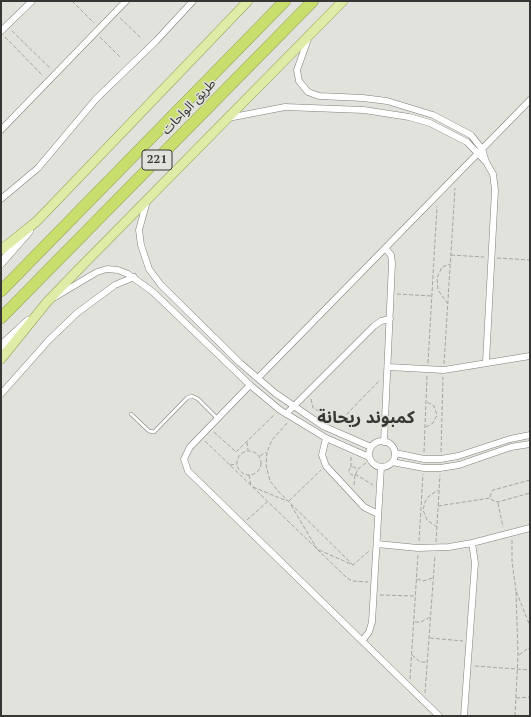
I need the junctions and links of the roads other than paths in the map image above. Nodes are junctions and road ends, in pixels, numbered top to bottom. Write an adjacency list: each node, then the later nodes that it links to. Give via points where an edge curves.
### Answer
1 (32, 1): 9 (street)
2 (126, 1): 15 (street)
3 (193, 1): 19 (street, via 96,99 38,168)
4 (248, 1): 21 (main road)
5 (285, 1): 26 (highway, طريق الواحات / 221)
6 (313, 1): 28 (highway, طريق الواحات / 221)
7 (343, 1): 8 (main road)
8 (311, 32): 12 (street, via 297,70 299,81 308,92 319,96 387,101); 13 (main road)
9 (2, 34)
10 (530, 100): 11 (street)
11 (528, 108): 16 (street)
12 (433, 115): 14 (street); 16 (street, via 471,135)
13 (227, 118): 14 (street, via 293,107 364,110); 20 (main road)
14 (430, 123): 17 (street, via 467,142)
15 (1, 130)
16 (482, 149): 17 (street); 18 (street)
17 (477, 154): 18 (street); 22 (street)
18 (486, 162): 35 (street, via 493,174 495,190)
19 (1, 199)
20 (148, 199): 27 (main road); 30 (street, via 139,230 149,269 161,285)
21 (37, 221): 23 (main road); 24 (street)
22 (385, 248): 29 (street, via 392,259); 39 (street)
23 (1, 250)
24 (1, 263)
25 (134, 277): 27 (street, via 118,270 107,269 97,272); 31 (street); 41 (street, via 115,285 77,313)
26 (1, 291)
27 (47, 302): 32 (street); 34 (main road)
28 (1, 318)
29 (390, 319): 38 (street); 42 (street, via 377,323)
30 (203, 327): 31 (street); 36 (street)
31 (197, 333): 37 (street)
32 (1, 346)
33 (530, 356): 35 (street)
34 (1, 359)
35 (486, 362): 38 (street, via 444,370)
36 (240, 363): 37 (street); 39 (street)
37 (233, 370): 40 (street)
38 (388, 370): 48 (street)
39 (258, 378): 42 (street)
40 (250, 385): 44 (street); 45 (street)
41 (1, 394)
42 (294, 407): 44 (street); 50 (street, via 334,431)
43 (131, 414): 45 (lane, via 149,431 154,432 192,396 198,398)
44 (289, 416): 47 (street)
45 (217, 418): 59 (street, via 186,452 185,465 188,471)
46 (530, 435): 51 (street, via 441,459 424,459)
47 (326, 438): 52 (street); 55 (street, via 322,449 326,466 368,509)
48 (384, 442): 50 (street, via 377,442); 51 (street, via 390,445)
49 (530, 444): 53 (street, via 440,468)
50 (371, 447): 52 (street)
51 (395, 453): 53 (street)
52 (369, 459): 54 (street)
53 (392, 462): 54 (street)
54 (381, 467): 55 (street)
55 (378, 514): 58 (street)
56 (530, 528): 57 (street)
57 (472, 543): 58 (street, via 436,548); 61 (street, via 475,563)
58 (377, 544): 59 (street, via 371,627)
59 (362, 641): 60 (street)
60 (439, 716)
61 (464, 716)

